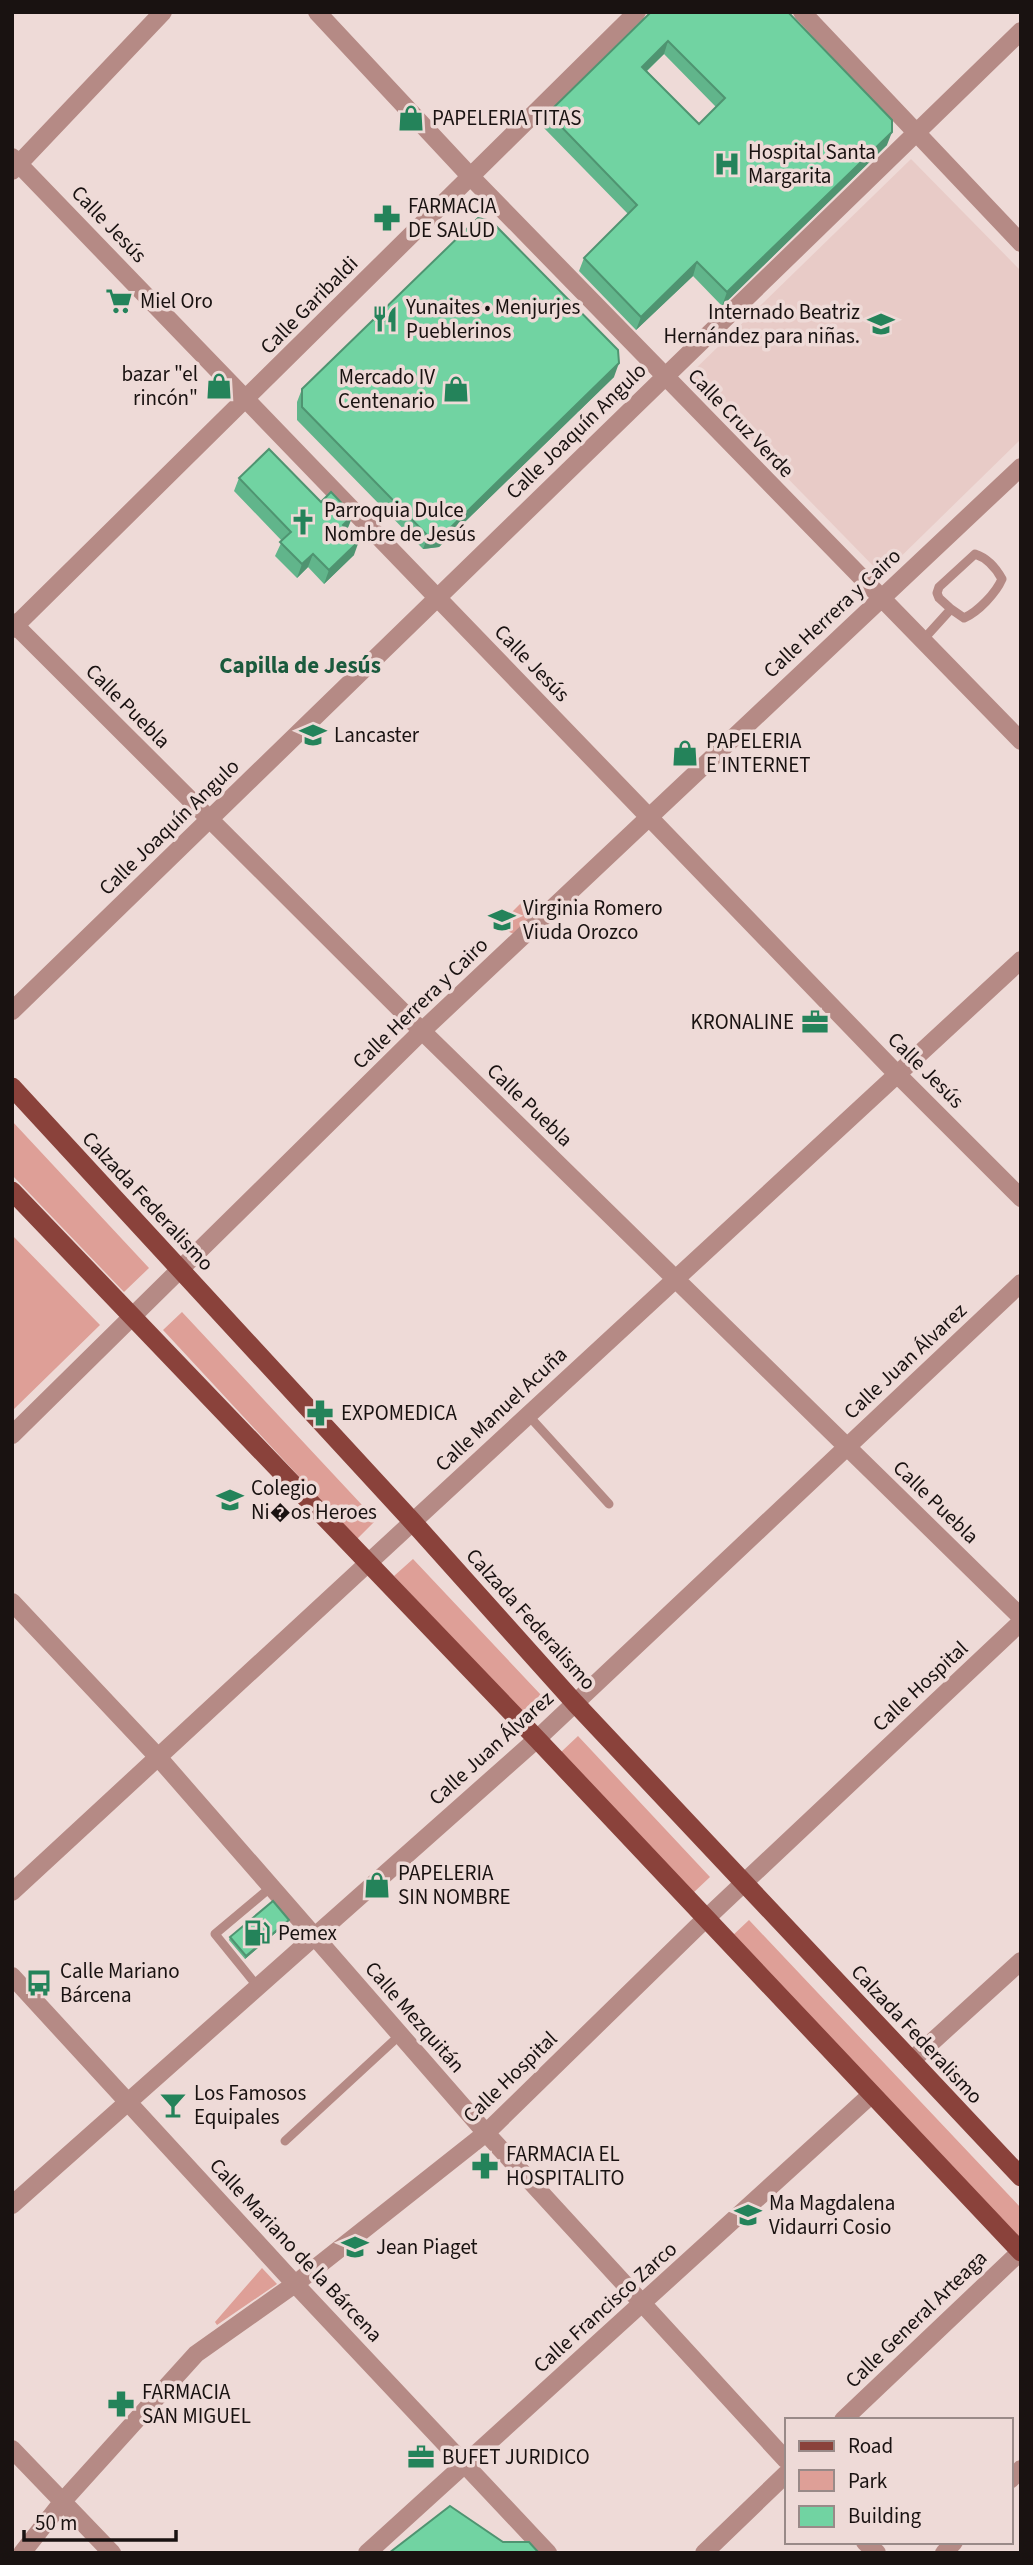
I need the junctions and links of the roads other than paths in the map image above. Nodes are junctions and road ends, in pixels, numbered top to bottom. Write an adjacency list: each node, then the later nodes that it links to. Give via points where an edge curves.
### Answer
1 (163, 12): 7 (street)
2 (317, 12): 8 (street, Calle Cruz Verde)
3 (637, 12): 8 (street, Calle Garibaldi)
4 (802, 12): 6 (street)
5 (1021, 31): 6 (street, Calle Joaquín Angulo)
6 (916, 133): 9 (street); 10 (street, Calle Joaquín Angulo)
7 (14, 164): 11 (street, Calle Jesús)
8 (471, 177): 10 (street, Calle Cruz Verde); 11 (street, Calle Garibaldi)
9 (1021, 243)
10 (665, 377): 13 (street, Calle Joaquín Angulo); 14 (street, Calle Cruz Verde)
11 (246, 398): 13 (street, Calle Jesús); 16 (street, Calle Garibaldi)
12 (1021, 467): 14 (street, Calle Herrera y Cairo)
13 (437, 598): 19 (street, Calle Jesús); 20 (street, Calle Joaquín Angulo)
14 (880, 598): 17 (street, Calle Cruz Verde); 19 (street, Calle Herrera y Cairo)
15 (951, 609): 15 (lane, via 964,618 971,615 998,587 1002,579 982,556 969,557 939,587 939,598); 17 (lane)
16 (14, 625): 20 (street, Calle Puebla)
17 (922, 640): 18 (street, Calle Cruz Verde)
18 (1021, 741)
19 (649, 817): 23 (street, Calle Herrera y Cairo); 24 (street, Calle Jesús)
20 (209, 820): 22 (street, Calle Joaquín Angulo); 23 (street, Calle Puebla)
21 (1021, 960): 24 (street, Calle Manuel Acuña)
22 (12, 1011)
23 (422, 1031): 28 (street, Calle Herrera y Cairo); 29 (street, Calle Puebla)
24 (897, 1074): 27 (street, Calle Jesús); 29 (street, Calle Manuel Acuña)
25 (12, 1087): 28 (main road, Calzada Federalismo)
26 (12, 1191): 31 (main road)
27 (1021, 1198)
28 (180, 1269): 31 (street, Calle Herrera y Cairo); 36 (main road, Calzada Federalismo)
29 (675, 1279): 32 (street, Calle Manuel Acuña); 34 (street, Calle Puebla)
30 (1021, 1283): 34 (street, Calle Juan Álvarez)
31 (133, 1315): 33 (street, Calle Herrera y Cairo); 37 (main road)
32 (528, 1415): 35 (lane); 36 (street, Calle Manuel Acuña)
33 (12, 1435)
34 (847, 1447): 39 (street, Calle Puebla); 40 (street, Calle Juan Álvarez)
35 (609, 1504)
36 (412, 1521): 37 (street, Calle Manuel Acuña); 40 (main road, Calzada Federalismo)
37 (368, 1562): 41 (main road); 42 (street, Calle Manuel Acuña)
38 (12, 1602): 42 (street, Calle Mezquitán)
39 (1021, 1620): 43 (street, Calle Hospital)
40 (575, 1703): 41 (street, Calle Juan Álvarez); 43 (main road, Calzada Federalismo)
41 (537, 1738): 46 (main road); 47 (street, Calle Juan Álvarez)
42 (158, 1757): 44 (street, Calle Mezquitán); 45 (street, Calle Manuel Acuña)
43 (744, 1884): 46 (street, Calle Hospital); 52 (main road, Calzada Federalismo)
44 (271, 1887): 47 (street, Calle Mezquitán); 50 (lane, via 215,1934)
45 (12, 1892)
46 (708, 1919): 53 (main road); 55 (street, Calle Hospital)
47 (315, 1937): 50 (street, Calle Juan Álvarez); 51 (street, Calle Mezquitán)
48 (1021, 1961): 52 (street)
49 (12, 1976): 54 (street, Calle Mariano de la Bárcena)
50 (258, 1987): 54 (street, Calle Juan Álvarez)
51 (400, 2035): 55 (street, Calle Mezquitán); 56 (lane)
52 (911, 2061): 57 (main road, Calzada Federalismo)
53 (873, 2095): 59 (main road); 61 (street, Calle Francisco Zarco)
54 (128, 2102): 58 (street, Calle Juan Álvarez); 60 (street, Calle Mariano de la Bárcena)
55 (486, 2133): 60 (street, Calle Hospital); 61 (street, Calle Mezquitán)
56 (285, 2141)
57 (1021, 2177)
58 (12, 2205)
59 (1021, 2252): 62 (street, Calle General Arteaga)
60 (295, 2284): 65 (street, Calle Mariano de la Bárcena); 67 (street, Calle Hospital, via 196,2354)
61 (643, 2304): 64 (street, Calle Mezquitán); 65 (street, Calle Francisco Zarco)
62 (845, 2418)
63 (12, 2449): 67 (street)
64 (785, 2459)
65 (465, 2464): 70 (street, Calle Francisco Zarco); 71 (street, Calle Mariano de la Bárcena)
66 (785, 2475): 72 (street)
67 (63, 2501): 68 (street, Calle Hospital); 69 (street)
68 (22, 2553)
69 (112, 2553)
70 (367, 2553)
71 (548, 2553)
72 (704, 2553)

